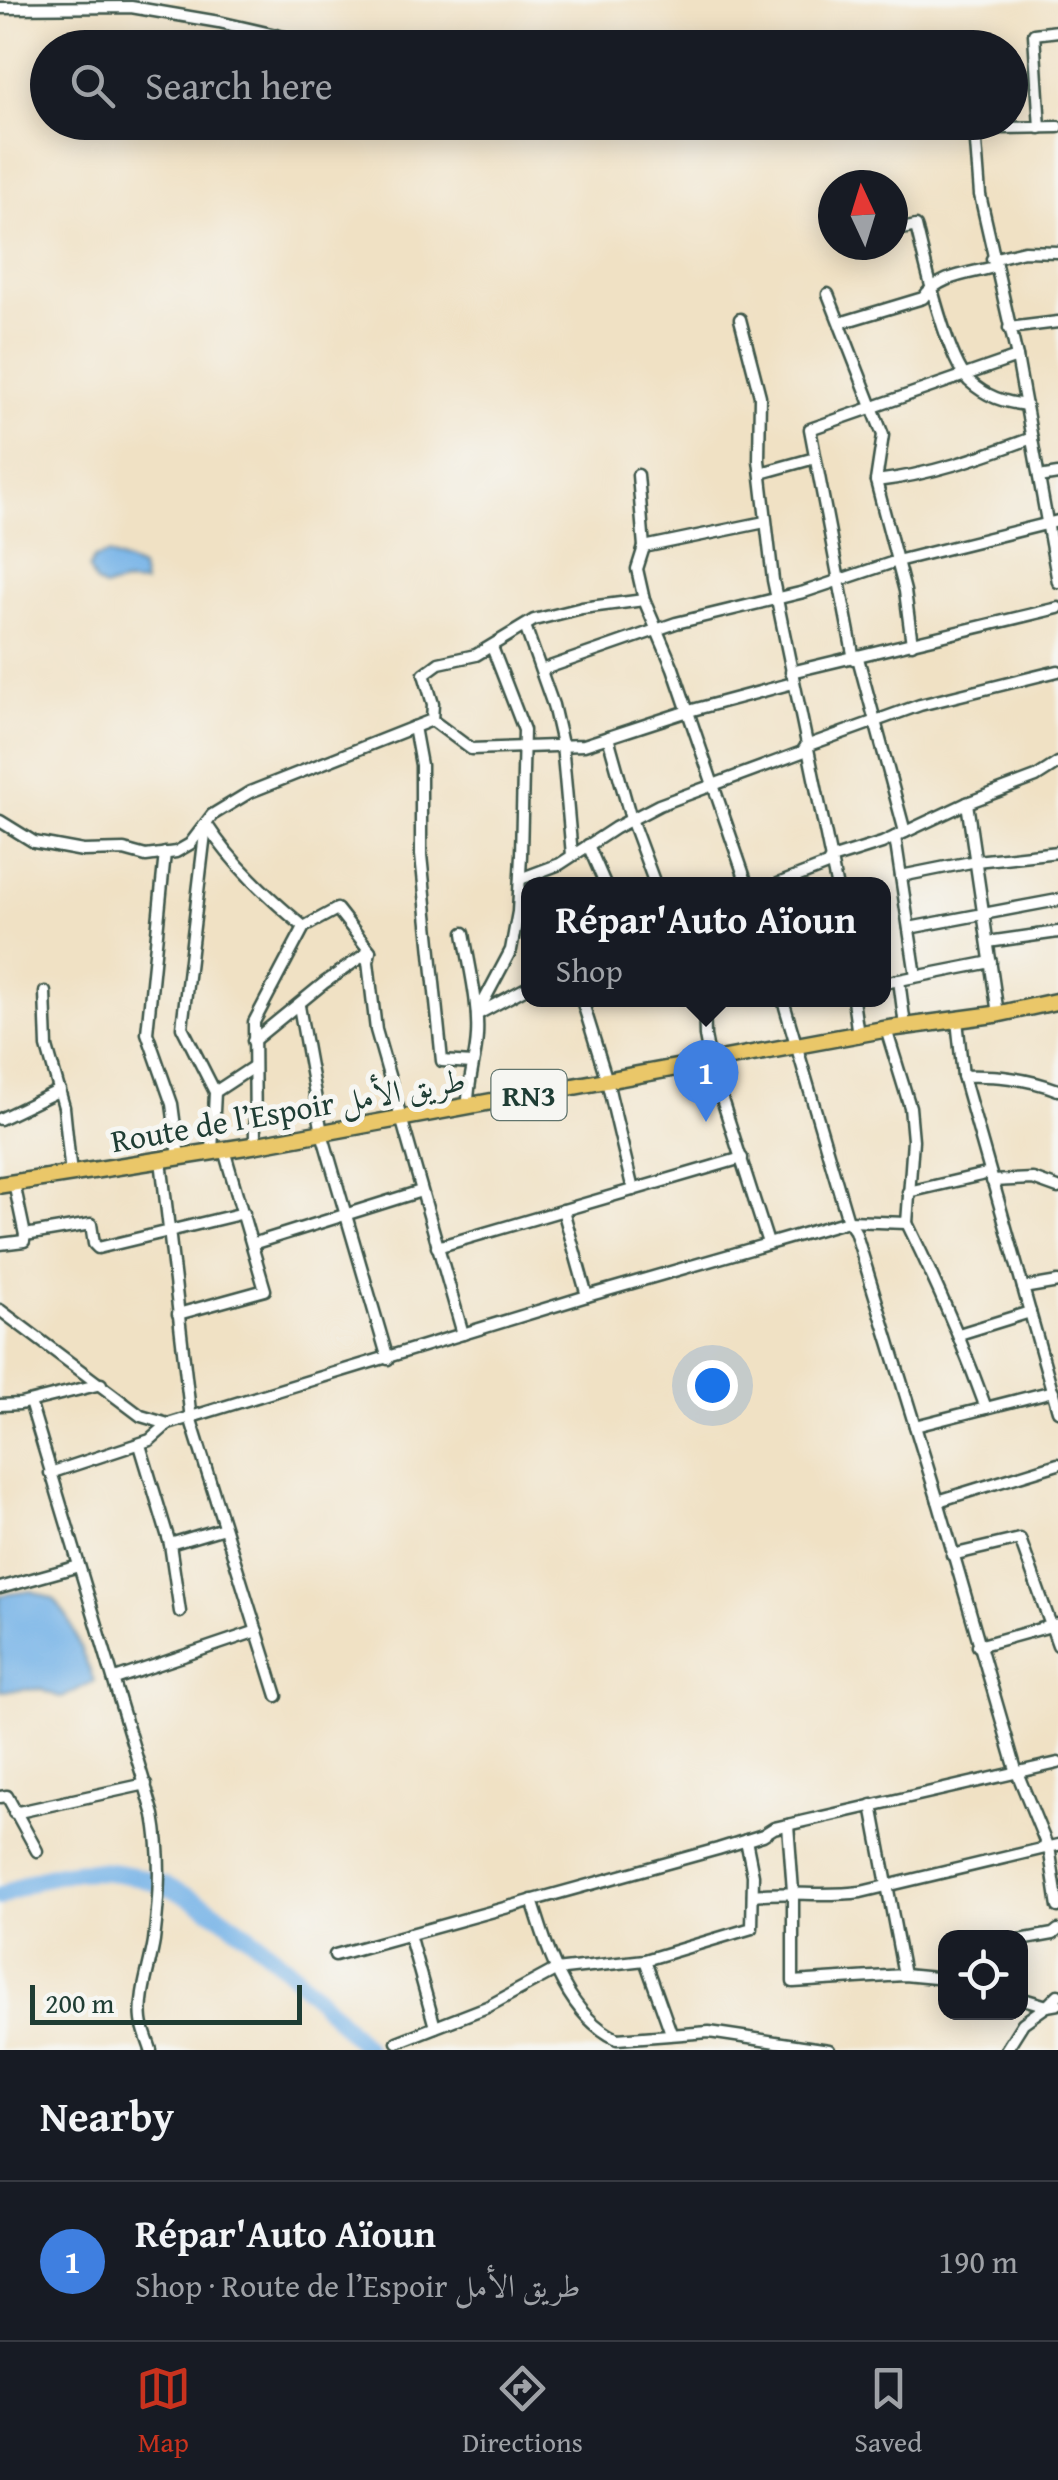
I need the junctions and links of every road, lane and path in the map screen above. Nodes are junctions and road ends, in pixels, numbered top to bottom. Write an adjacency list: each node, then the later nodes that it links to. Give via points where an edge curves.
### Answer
1 (0, 8): 2 (street, via 131,7)
2 (254, 30)
3 (1058, 31): 6 (street, via 1034,34)
4 (1058, 127): 6 (street)
5 (1028, 128): 6 (street)
6 (1040, 128)
7 (977, 140): 10 (street)
8 (908, 228): 11 (street, via 916,226)
9 (1058, 252): 10 (street, via 1024,251)
10 (993, 263): 11 (street); 16 (street)
11 (932, 286): 15 (street, via 923,298); 18 (street)
12 (828, 294): 15 (street)
13 (740, 320): 23 (street, via 760,396)
14 (1058, 322): 16 (street)
15 (840, 323): 20 (street)
16 (1009, 328): 17 (street)
17 (1017, 357): 18 (street); 19 (street)
18 (966, 378): 19 (street, via 998,401); 20 (street)
19 (1026, 405): 21 (street)
20 (874, 407): 22 (street, via 810,430); 27 (street, via 883,436)
21 (1032, 438): 26 (street); 27 (street)
22 (814, 458): 23 (street); 32 (street)
23 (760, 473): 28 (street)
24 (1058, 474): 26 (street)
25 (638, 475): 30 (street)
26 (1039, 477): 29 (street)
27 (876, 481): 31 (street)
28 (765, 522): 30 (street); 34 (street)
29 (1053, 522): 31 (street); 33 (street)
30 (644, 546): 35 (street, via 637,569)
31 (898, 560): 32 (street); 39 (street)
32 (837, 581): 34 (street); 41 (street)
33 (1058, 582)
34 (777, 597): 38 (street); 44 (street)
35 (644, 600): 37 (street, via 582,608); 38 (street)
36 (1058, 608): 39 (street)
37 (526, 626): 40 (street); 42 (street)
38 (656, 631): 42 (street); 45 (street)
39 (912, 644): 41 (street)
40 (492, 647): 46 (street, via 424,674); 51 (street)
41 (856, 658): 44 (street); 47 (street)
42 (542, 670): 50 (street)
43 (1058, 670): 47 (street)
44 (792, 678): 45 (street); 52 (street)
45 (685, 712): 49 (street); 54 (street)
46 (432, 720): 48 (street); 51 (street, via 471,749)
47 (875, 721): 52 (street); 59 (street)
48 (414, 727): 58 (street, via 250,792); 103 (street, via 442,1061)
49 (608, 737): 50 (street); 56 (street)
50 (562, 744): 51 (street); 63 (street)
51 (525, 746): 73 (street)
52 (806, 746): 54 (street); 64 (street)
53 (1058, 763): 55 (street)
54 (714, 786): 56 (street); 70 (street)
55 (967, 803): 59 (street); 65 (street)
56 (631, 819): 60 (street); 69 (street)
57 (0, 821): 62 (street, via 34,842)
58 (206, 824): 62 (street, via 190,844); 76 (street, via 249,878); 109 (street, via 182,1027)
59 (900, 834): 64 (street); 66 (street)
60 (588, 845): 63 (street); 68 (street)
61 (1058, 852): 65 (street)
62 (165, 853): 116 (street, via 147,1033 172,1104)
63 (572, 856): 67 (street)
64 (832, 860): 71 (street); 72 (street)
65 (976, 861): 66 (street); 75 (street)
66 (901, 876): 77 (street)
67 (525, 877)
68 (602, 877)
69 (652, 877)
70 (745, 877)
71 (795, 877)
72 (835, 877)
73 (520, 879): 94 (street, via 511,950)
74 (1058, 900): 75 (street)
75 (984, 914): 77 (street); 80 (street)
76 (304, 926): 81 (street, via 337,909); 100 (street, via 254,1022)
77 (909, 928): 83 (street)
78 (1058, 932): 80 (street)
79 (464, 933): 94 (street)
80 (988, 942): 82 (street)
81 (370, 950): 89 (street); 111 (street, via 376,1030)
82 (990, 962): 83 (street); 95 (street)
83 (916, 976): 84 (street)
84 (899, 980): 85 (street); 97 (street)
85 (891, 982)
86 (521, 991): 94 (street)
87 (45, 992): 107 (street, via 47,1048)
88 (1058, 1001): 95 (highway, Route de l’Espoir طريق الأمل / RN3)
89 (299, 1006): 100 (street); 113 (street)
90 (584, 1007): 106 (street)
91 (704, 1007): 102 (street)
92 (785, 1007): 101 (street)
93 (854, 1007): 99 (street)
94 (477, 1014): 103 (street)
95 (998, 1014): 96 (highway, Route de l’Espoir طريق الأمل / RN3)
96 (957, 1020): 97 (highway, Route de l’Espoir طريق الأمل / RN3); 105 (street)
97 (904, 1026): 98 (highway, Route de l’Espoir طريق الأمل / RN3)
98 (886, 1029): 99 (highway, Route de l’Espoir طريق الأمل / RN3); 125 (street, via 910,1108)
99 (858, 1035): 101 (highway, Route de l’Espoir طريق الأمل / RN3)
100 (254, 1041): 104 (street)
101 (795, 1047): 102 (highway, Route de l’Espoir طريق الأمل / RN3); 129 (street)
102 (710, 1062): 106 (highway, Route de l’Espoir طريق الأمل / RN3); 117 (street)
103 (472, 1063): 110 (street)
104 (253, 1067): 109 (street); 114 (street)
105 (963, 1076): 108 (street, via 1001,1075); 120 (street)
106 (607, 1081): 110 (highway, Route de l’Espoir طريق الأمل / RN3); 124 (street)
107 (60, 1090): 112 (street); 119 (street)
108 (1058, 1090)
109 (215, 1092): 115 (street)
110 (468, 1107): 111 (highway, Route de l’Espoir طريق الأمل / RN3)
111 (402, 1118): 113 (highway, Route de l’Espoir طريق الأمل / RN3); 123 (street)
112 (0, 1120)
113 (322, 1133): 114 (highway, Route de l’Espoir طريق الأمل / RN3); 128 (street)
114 (255, 1145): 115 (highway, Route de l’Espoir طريق الأمل / RN3)
115 (218, 1151): 116 (highway, Route de l’Espoir طريق الأمل / RN3); 127 (street)
116 (178, 1157): 118 (highway, Route de l’Espoir طريق الأمل / RN3)
117 (742, 1158): 124 (street); 133 (street)
118 (162, 1160): 119 (highway, Route de l’Espoir طريق الأمل / RN3); 131 (street)
119 (71, 1175): 121 (highway, Route de l’Espoir طريق الأمل / RN3)
120 (991, 1177): 122 (street); 125 (street); 138 (street)
121 (7, 1184): 132 (street)
122 (1058, 1188)
123 (421, 1190): 128 (street); 136 (street)
124 (632, 1190): 126 (street)
125 (908, 1192): 130 (street)
126 (563, 1210): 136 (street); 139 (street)
127 (244, 1212): 131 (street); 135 (street)
128 (344, 1215): 135 (street); 145 (street)
129 (848, 1221): 130 (street); 133 (street); 154 (street)
130 (907, 1223): 144 (street)
131 (169, 1232): 132 (street, via 98,1248 90,1224); 142 (street)
132 (24, 1235): 134 (street, via 24,1241)
133 (768, 1243): 139 (street)
134 (0, 1244)
135 (252, 1244): 142 (street, via 265,1290)
136 (438, 1247): 143 (street)
137 (1058, 1282): 138 (street)
138 (1023, 1288): 141 (street)
139 (586, 1296): 143 (street)
140 (0, 1310): 146 (street)
141 (1030, 1312): 144 (street); 147 (street)
142 (178, 1314): 152 (street)
143 (464, 1334): 145 (street)
144 (959, 1334): 150 (street)
145 (388, 1359): 152 (street)
146 (101, 1384): 148 (street); 153 (street, via 141,1416)
147 (1053, 1391): 150 (street); 151 (street)
148 (30, 1402): 149 (street); 157 (street)
149 (0, 1405)
150 (986, 1408): 154 (street)
151 (1058, 1411)
152 (191, 1420): 153 (street); 159 (street)
153 (168, 1424): 155 (street)
154 (915, 1426): 158 (street)
155 (140, 1444): 157 (street); 160 (street)
156 (1058, 1464): 158 (street)
157 (50, 1473): 162 (street)
158 (938, 1501): 161 (street)
159 (224, 1528): 160 (street); 166 (street)
160 (170, 1544): 164 (street)
161 (952, 1555): 165 (street, via 1020,1539); 168 (street)
162 (79, 1566): 163 (street); 169 (street)
163 (0, 1588)
164 (180, 1612)
165 (1055, 1624): 167 (street); 168 (street)
166 (258, 1631): 169 (street); 170 (street)
167 (1058, 1645)
168 (978, 1646): 172 (street)
169 (114, 1679): 173 (street)
170 (277, 1696)
171 (1058, 1763): 172 (street)
172 (1016, 1770): 175 (street); 179 (street)
173 (146, 1784): 176 (street); 199 (street, via 160,1854 142,2005)
174 (0, 1797): 176 (street, via 7,1796)
175 (872, 1804): 177 (street); 181 (street)
176 (14, 1813): 180 (street)
177 (788, 1825): 178 (street); 182 (street)
178 (746, 1840): 183 (street); 184 (street)
179 (1053, 1846): 181 (street); 185 (street)
180 (36, 1851)
181 (886, 1887): 182 (street, via 830,1896); 192 (street)
182 (793, 1891): 183 (street); 192 (street, via 793,1982)
183 (754, 1895): 190 (street, via 752,1928)
184 (532, 1900): 187 (street); 191 (street)
185 (1058, 1907)
186 (1058, 1930): 188 (street)
187 (408, 1934): 189 (street); 196 (street)
188 (1028, 1938)
189 (335, 1955)
190 (645, 1960): 191 (street); 197 (street)
191 (554, 1970): 196 (street); 197 (street, via 604,2033 617,2039)
192 (904, 1975): 193 (street)
193 (938, 1978)
194 (1058, 1995): 195 (street)
195 (1052, 2005): 201 (street, via 1023,2023)
196 (435, 2027): 198 (street)
197 (672, 2032): 200 (street)
198 (397, 2042)
199 (151, 2050)
200 (829, 2050)
201 (1006, 2050)

